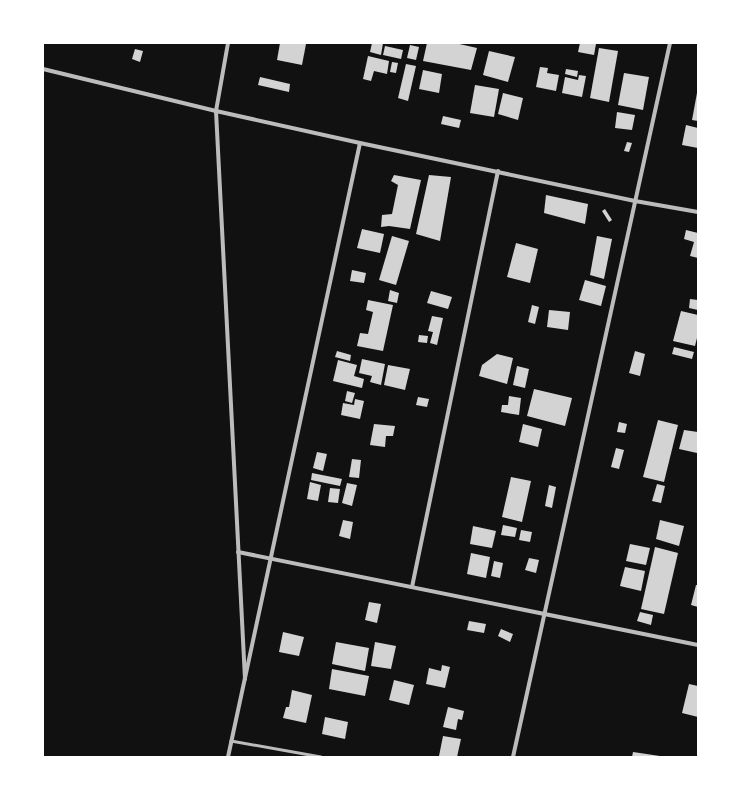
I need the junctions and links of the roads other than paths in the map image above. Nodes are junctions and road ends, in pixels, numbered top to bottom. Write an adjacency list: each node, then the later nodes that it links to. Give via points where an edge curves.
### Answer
1 (228, 43): 4 (street)
2 (670, 43): 7 (street)
3 (43, 69): 4 (street)
4 (216, 111): 5 (street); 9 (street)
5 (360, 143): 6 (street); 10 (street)
6 (498, 171): 7 (street); 11 (street)
7 (635, 201): 8 (street); 12 (street)
8 (698, 212)
9 (238, 552): 10 (street); 14 (street)
10 (271, 558): 11 (street); 14 (street)
11 (412, 587): 12 (street)
12 (544, 614): 13 (street); 18 (street)
13 (698, 645)
14 (245, 679): 15 (street)
15 (231, 741): 16 (street); 17 (lane)
16 (228, 757)
17 (321, 757)
18 (513, 757)

